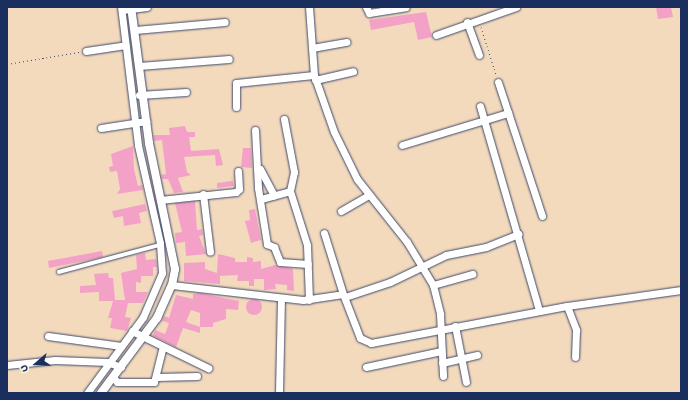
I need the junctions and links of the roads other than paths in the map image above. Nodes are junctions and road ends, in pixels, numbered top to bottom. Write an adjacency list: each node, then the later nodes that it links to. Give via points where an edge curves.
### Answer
1 (147, 7): 6 (street)
2 (309, 7): 13 (street)
3 (366, 7): 4 (street, via 369,13)
4 (406, 7)
5 (516, 7): 8 (street)
6 (126, 8): 9 (street); 12 (street)
7 (225, 22): 9 (street)
8 (467, 22): 10 (street); 15 (street)
9 (134, 30): 17 (street)
10 (436, 35)
11 (346, 42): 13 (street)
12 (126, 45): 14 (street); 22 (street)
13 (312, 48): 19 (street)
14 (86, 50)
15 (479, 55)
16 (229, 59): 17 (street)
17 (139, 66): 22 (street)
18 (353, 71): 19 (street)
19 (315, 78): 24 (street, via 236,84); 36 (street, via 343,153)
20 (498, 82): 25 (street)
21 (186, 92): 22 (street)
22 (137, 95): 28 (street)
23 (480, 106): 27 (street)
24 (236, 107)
25 (508, 113): 27 (street); 41 (street)
26 (284, 119): 34 (street, via 294,172)
27 (483, 120): 31 (street); 44 (street)
28 (140, 121): 29 (street); 39 (street)
29 (101, 128)
30 (255, 130): 32 (street)
31 (402, 145)
32 (260, 168): 37 (street); 38 (street)
33 (238, 171): 35 (street, via 239,191)
34 (290, 191): 37 (street); 47 (street, via 307,245)
35 (203, 194): 39 (street); 46 (street)
36 (369, 195): 40 (street); 48 (street)
37 (274, 196): 38 (street)
38 (261, 199): 47 (street, via 267,244 274,247 280,262)
39 (157, 208): 42 (street)
40 (340, 212)
41 (542, 216)
42 (160, 223): 45 (street); 45 (street)
43 (324, 233): 54 (street)
44 (519, 234): 48 (street, via 486,247 446,254); 59 (street)
45 (165, 245): 49 (lane); 51 (street); 56 (street)
46 (210, 252)
47 (308, 264): 57 (street)
48 (422, 267): 52 (street); 54 (street)
49 (59, 272)
50 (472, 274): 52 (street)
51 (172, 285): 55 (street); 56 (street)
52 (433, 285): 61 (street)
53 (681, 290): 58 (street)
54 (344, 296): 57 (street); 61 (street, via 364,343)
55 (281, 298): 57 (street); 82 (street)
56 (160, 299): 62 (street); 62 (street)
57 (309, 300)
58 (568, 306): 59 (street); 68 (street, via 576,330)
59 (539, 311): 60 (street)
60 (455, 326): 61 (street); 69 (street)
61 (440, 328): 66 (street)
62 (138, 335): 64 (street); 65 (street); 70 (street)
63 (48, 336): 64 (street)
64 (121, 346): 70 (street)
65 (162, 348): 74 (street); 78 (street)
66 (441, 351): 71 (street); 73 (street)
67 (477, 355): 69 (street)
68 (575, 357)
69 (462, 359): 71 (street); 79 (street)
70 (117, 361): 72 (street, via 55,360); 77 (street); 80 (street)
71 (442, 363): 76 (street)
72 (7, 365)
73 (366, 367)
74 (208, 368)
75 (197, 376): 78 (street)
76 (442, 376)
77 (113, 377): 78 (street, via 117,382 153,382); 80 (street)
78 (157, 377)
79 (466, 382)
80 (98, 387): 81 (street)
81 (87, 393)
82 (279, 393)

